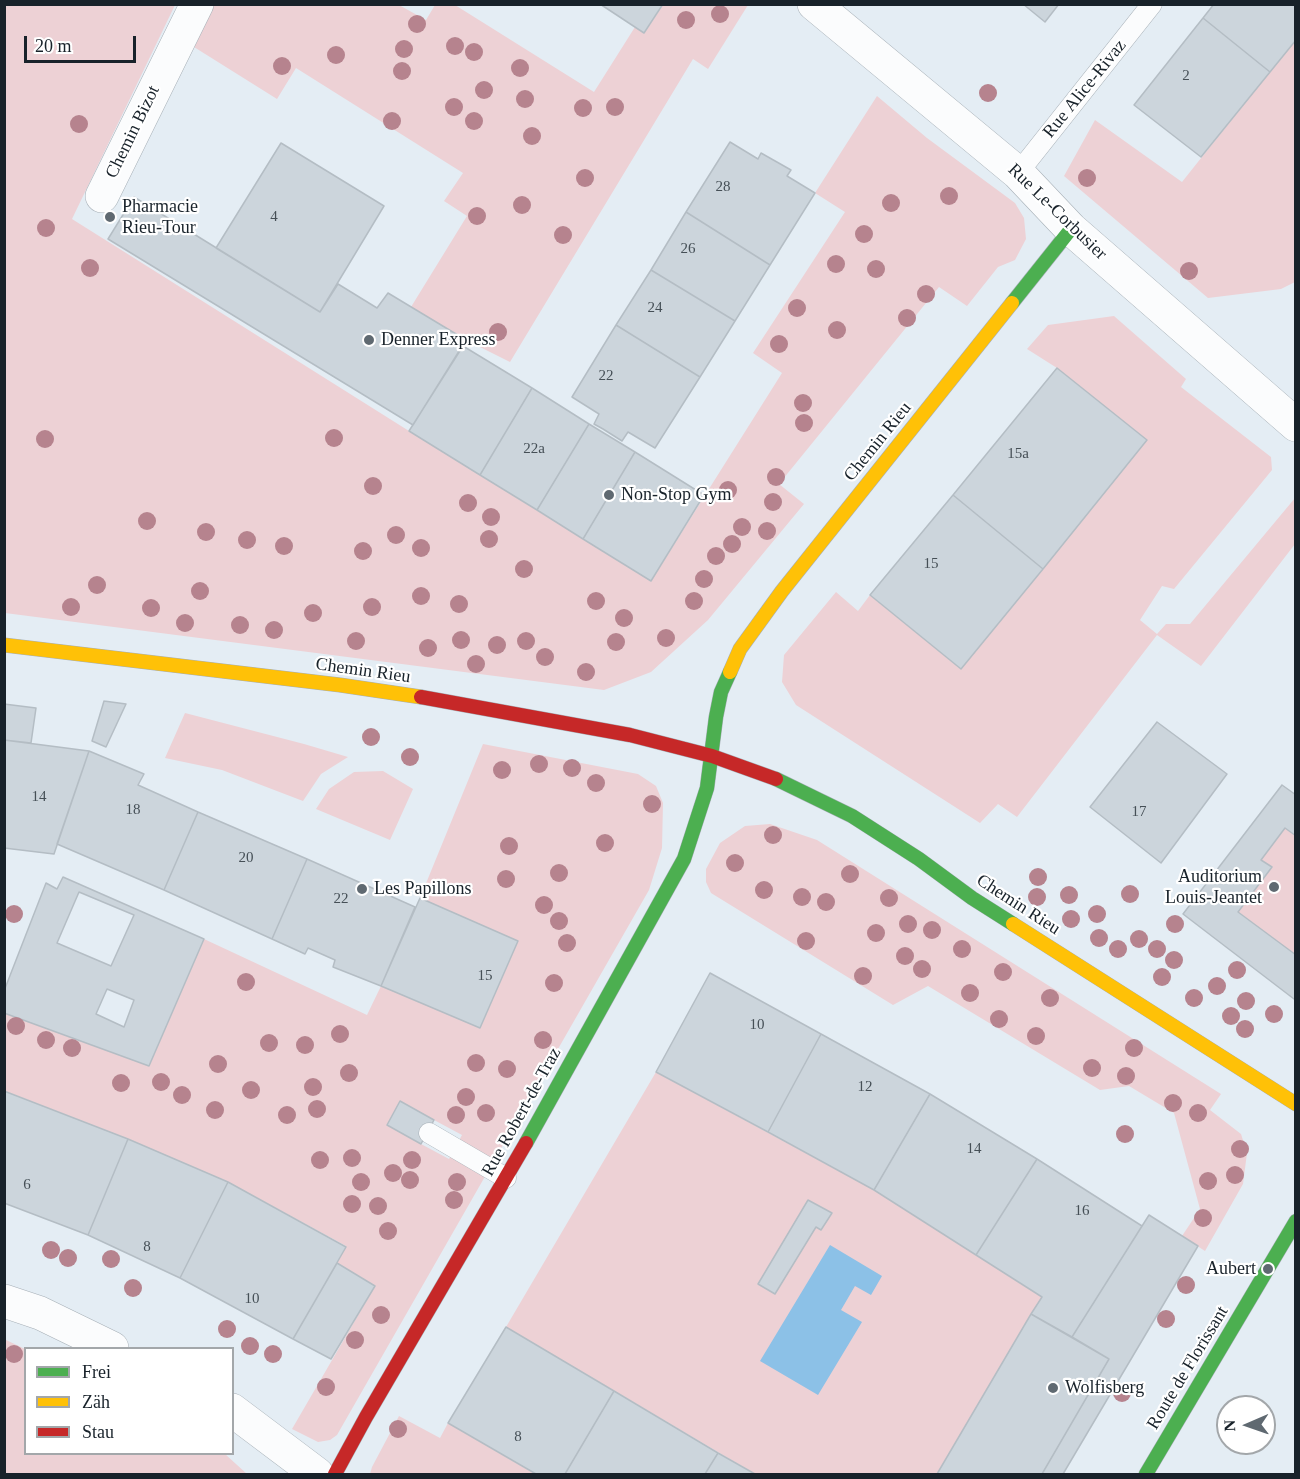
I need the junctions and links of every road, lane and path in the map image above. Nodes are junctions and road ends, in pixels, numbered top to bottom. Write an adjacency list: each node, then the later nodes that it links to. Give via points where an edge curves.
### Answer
1 (197, 4): 5 (street, Chemin Bizot)
2 (814, 4): 4 (street, Rue Le-Corbusier)
3 (1152, 4): 4 (lane, Rue Alice-Rivaz)
4 (1018, 173): 6 (street, Rue Le-Corbusier)
5 (102, 196)
6 (1071, 229): 7 (street, Rue Le-Corbusier); 9 (main road, Chemin Rieu, via 740,649 721,692)
7 (1296, 425)
8 (4, 645): 9 (main road, Chemin Rieu, via 462,703 630,735)
9 (712, 756): 10 (main road, Chemin Rieu, via 781,781 852,816 972,898); 12 (main road, Rue Robert-de-Traz, via 707,788 684,859)
10 (1296, 1104)
11 (429, 1133): 12 (lane)
12 (506, 1178): 20 (main road, Rue Robert-de-Traz)
13 (1296, 1221): 15 (main road, Route de Florissant)
14 (1287, 1268): 15 (main road)
15 (1261, 1281): 21 (main road, Route de Florissant)
16 (4, 1301): 17 (street, via 40,1313)
17 (110, 1347)
18 (234, 1411): 19 (street)
19 (317, 1474)
20 (334, 1474)
21 (1146, 1474)

